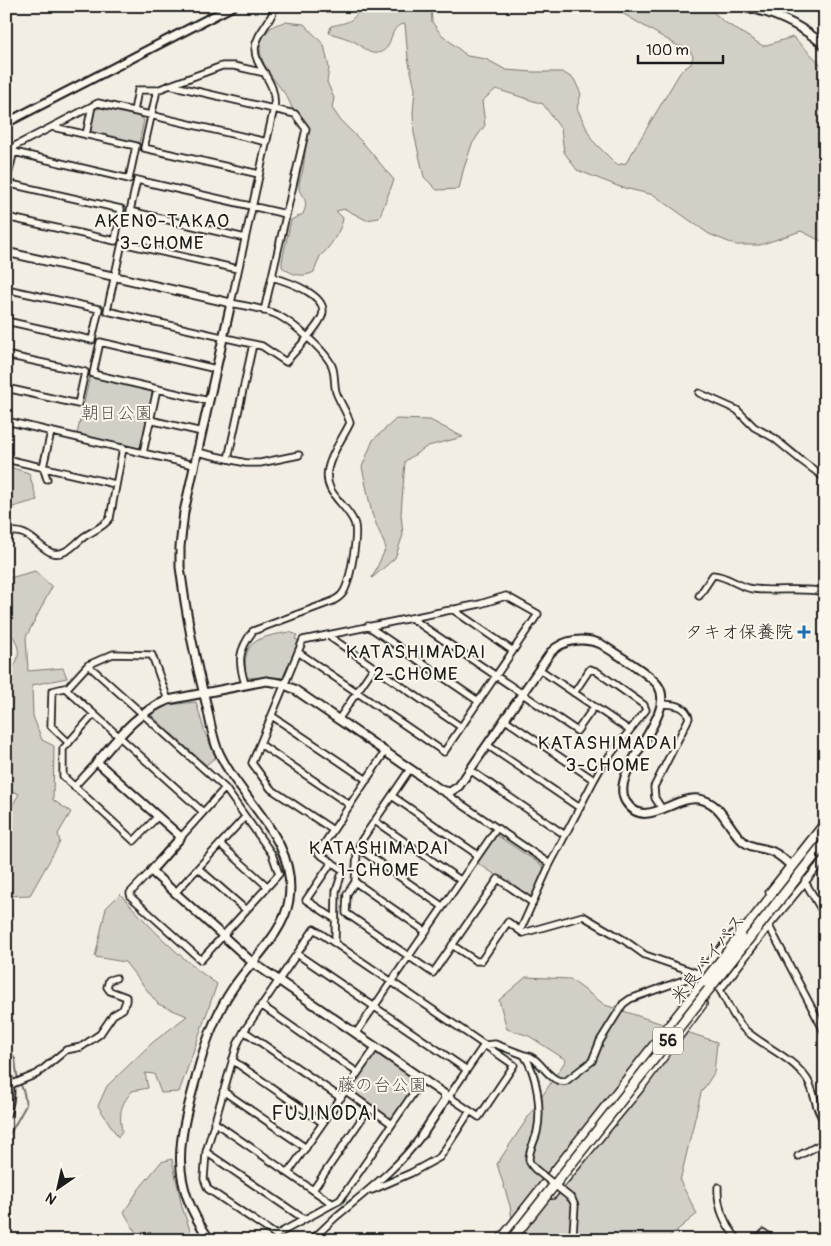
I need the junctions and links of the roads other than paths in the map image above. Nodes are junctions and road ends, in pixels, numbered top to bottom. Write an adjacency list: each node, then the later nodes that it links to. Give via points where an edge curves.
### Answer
1 (233, 6): 12 (street)
2 (275, 6): 5 (street, via 256,41 257,58)
3 (741, 6): 4 (street, via 786,19)
4 (825, 46)
5 (265, 73): 6 (street, via 226,66); 9 (street, via 274,94)
6 (170, 85): 7 (street); 9 (street)
7 (157, 90): 10 (street, via 138,90); 11 (street)
8 (92, 106): 10 (street, via 98,103); 13 (street); 14 (street)
9 (274, 108): 15 (street); 20 (street, via 295,114 306,128)
10 (134, 111): 11 (street)
11 (151, 115): 15 (street); 17 (street, via 144,148)
12 (6, 123)
13 (52, 127): 14 (street); 16 (street, via 15,146)
14 (86, 135): 16 (street, via 136,146 129,179)
15 (267, 142): 17 (street)
16 (14, 152): 18 (street)
17 (259, 174): 19 (street)
18 (6, 184): 21 (street, via 121,210 114,241)
19 (252, 206): 20 (street); 22 (street); 22 (street, via 137,180 130,211)
20 (286, 214): 26 (street)
21 (6, 217)
22 (245, 238): 24 (street)
23 (6, 252): 25 (street)
24 (238, 269): 25 (street, via 122,243); 28 (street)
25 (114, 277): 28 (street); 31 (street, via 107,311)
26 (272, 277): 29 (street); 32 (street, via 300,287 320,303 322,317)
27 (6, 289): 30 (street, via 99,309 92,340)
28 (230, 303): 29 (street); 31 (street)
29 (264, 310): 32 (street, via 282,318)
30 (6, 321)
31 (223, 337): 33 (street); 35 (street)
32 (307, 337): 33 (street, via 286,362 262,346); 68 (street, via 333,368 334,386 350,423 328,469 329,488 353,519 356,539 343,594 333,601 253,630 240,654)
33 (253, 344): 49 (street)
34 (6, 355): 36 (street, via 85,372 78,404)
35 (216, 369): 37 (street, via 100,342 93,374); 39 (street)
36 (6, 388)
37 (157, 389): 39 (street); 40 (street)
38 (699, 393): 52 (street, via 737,410 754,427 774,438)
39 (209, 401): 43 (street)
40 (150, 420): 43 (street); 46 (street)
41 (6, 422): 42 (street)
42 (51, 432): 44 (street); 51 (street)
43 (202, 432): 45 (street)
44 (124, 448): 46 (street); 54 (street)
45 (197, 452): 49 (street); 50 (street)
46 (143, 453): 50 (street)
47 (299, 454): 49 (street, via 260,463)
48 (6, 459): 51 (street)
49 (228, 459)
50 (194, 465): 72 (street, via 181,529 180,567)
51 (43, 467): 53 (street); 54 (street)
52 (825, 478)
53 (47, 479)
54 (116, 484): 55 (street, via 109,520 67,551 52,553 22,532)
55 (6, 533)
56 (825, 592): 57 (street, via 750,589 727,577 713,575)
57 (699, 596)
58 (452, 609): 59 (street); 62 (street); 62 (street, via 506,596 538,614)
59 (411, 618): 60 (street); 67 (street)
60 (368, 626): 61 (street); 76 (street)
61 (327, 635): 63 (street, via 303,640); 65 (street)
62 (513, 651): 67 (street)
63 (298, 652): 69 (street); 71 (street)
64 (88, 665): 70 (street); 75 (street, via 113,654 152,654); 80 (street)
65 (374, 667): 71 (street); 84 (street)
66 (539, 669): 73 (street); 74 (street); 77 (street, via 551,652 562,644 575,640 593,641 654,680 661,690)
67 (496, 676): 74 (street); 76 (street)
68 (245, 684): 69 (street, via 266,681); 72 (street)
69 (285, 685): 81 (street); 83 (street)
70 (64, 688): 79 (street); 87 (street, via 52,691 51,726)
71 (357, 692): 83 (street); 84 (street, via 444,752)
72 (203, 693): 75 (street); 143 (street, via 216,747 234,781 276,836 288,866 289,902 283,920)
73 (574, 693): 78 (street); 85 (street, via 590,669 596,671 644,705 646,710)
74 (522, 694): 78 (street, via 577,731); 82 (street)
75 (168, 700): 80 (street)
76 (478, 701): 84 (street)
77 (662, 704): 102 (street, via 681,706 689,718 654,787 654,798); 102 (street, via 622,789 627,804 637,812 650,814)
78 (594, 707): 85 (street)
79 (94, 714): 86 (street); 87 (street)
80 (143, 714): 86 (street); 97 (street)
81 (272, 716): 88 (street); 94 (street)
82 (504, 719): 89 (street); 95 (street)
83 (338, 720): 90 (street)
84 (461, 727)
85 (629, 730): 95 (street)
86 (119, 737): 91 (street); 103 (street)
87 (69, 743): 96 (street, via 63,749 63,776)
88 (260, 744): 100 (street); 110 (street, via 252,763 271,789)
89 (487, 745): 93 (street); 101 (street)
90 (385, 752): 92 (street); 94 (street)
91 (97, 762): 96 (street); 104 (street)
92 (410, 769): 98 (street); 99 (street)
93 (470, 770): 98 (street, via 456,789); 111 (street)
94 (367, 780): 100 (street)
95 (594, 780): 101 (street)
96 (74, 787): 104 (street, via 134,842)
97 (225, 788): 103 (street); 105 (street)
98 (441, 790): 108 (street)
99 (392, 796): 106 (street); 118 (street)
100 (350, 805): 110 (street)
101 (580, 808): 111 (street)
102 (662, 809): 122 (street, via 685,799 705,800 720,811 747,844 772,851)
103 (203, 812): 112 (street)
104 (158, 816): 112 (street)
105 (245, 816): 115 (street); 128 (street, via 272,854 279,874)
106 (375, 821): 116 (street); 126 (street)
107 (825, 821): 122 (street)
108 (497, 828): 118 (street); 121 (street)
109 (825, 829): 122 (main road)
110 (333, 830): 120 (street, via 318,853)
111 (566, 836): 121 (street)
112 (181, 837): 124 (street)
113 (825, 837): 190 (main road, 米良バイパス / 56, bridge)
114 (825, 842): 191 (main road, 米良バイパス / 56, bridge)
115 (220, 844): 123 (street); 128 (street)
116 (358, 848): 127 (street); 131 (street)
117 (825, 848): 125 (main road)
118 (478, 855): 126 (street)
119 (825, 858): 125 (street)
120 (332, 862): 134 (street, via 343,870 336,891); 134 (street, via 306,900)
121 (550, 864): 130 (street)
122 (792, 867): 125 (street); 144 (street); 190 (main road, bridge)
123 (198, 868): 129 (street); 132 (street)
124 (151, 871): 129 (street); 138 (street, via 130,893 131,898 201,960)
125 (803, 879): 133 (street); 135 (street); 149 (main road, bridge, via 749,944)
126 (460, 880): 131 (street)
127 (354, 882): 137 (street); 142 (street, via 347,894 346,913)
128 (267, 886): 132 (street)
129 (175, 892): 138 (street)
130 (533, 903): 136 (street); 140 (street, via 498,879)
131 (442, 906): 137 (street)
132 (246, 910): 138 (street)
133 (825, 916)
134 (335, 919): 139 (street)
135 (769, 926): 149 (street); 154 (street)
136 (520, 930): 140 (street, via 508,922 476,961); 145 (street, via 523,933 583,916 646,955)
137 (425, 931): 142 (street)
138 (223, 936): 143 (street)
139 (335, 942): 141 (street, via 314,928); 148 (street)
140 (452, 945): 142 (street, via 433,973)
141 (297, 954): 147 (street); 151 (street)
142 (408, 956): 148 (street)
143 (252, 962): 147 (street); 188 (street, via 225,1001 212,1027 182,1133 180,1160 183,1184 192,1211)
144 (703, 969): 145 (street); 149 (street)
145 (697, 974): 157 (street, via 623,1004 600,1041 592,1061 566,1081 554,1078 535,1059)
146 (116, 978): 163 (street, via 110,980 106,987 126,997 126,1001 123,1009 113,1015 100,1034 81,1047 66,1050 36,1074)
147 (278, 980): 150 (street); 153 (street)
148 (391, 981): 151 (street); 155 (street)
149 (716, 991): 173 (street, via 743,1027 795,1066 807,1079 818,1112); 191 (main road, via 609,1126)
150 (261, 1005): 152 (street); 161 (street)
151 (374, 1006): 153 (street); 159 (street)
152 (244, 1031): 158 (street); 168 (street)
153 (356, 1033): 156 (street)
154 (825, 1033)
155 (484, 1045): 157 (street, via 495,1044); 159 (street); 170 (street, via 514,1065 479,1117)
156 (376, 1047): 161 (street); 162 (street)
157 (524, 1055): 187 (street, bridge, via 532,1071 539,1118 530,1164 572,1199 575,1206)
158 (232, 1060): 164 (street); 174 (street)
159 (467, 1070): 167 (street)
160 (6, 1071): 163 (street)
161 (358, 1072): 165 (street)
162 (423, 1079): 166 (street); 175 (street)
163 (13, 1085): 171 (street)
164 (223, 1091): 172 (street); 178 (street)
165 (346, 1091): 168 (street); 169 (street)
166 (441, 1091): 167 (street); 176 (street, via 446,1100)
167 (448, 1096): 170 (street)
168 (340, 1098): 174 (street)
169 (369, 1108): 175 (street); 183 (street)
170 (470, 1111): 184 (street, via 440,1157)
171 (6, 1114)
172 (214, 1122): 179 (street); 181 (street)
173 (825, 1122)
174 (323, 1123): 178 (street)
175 (392, 1124): 185 (street, via 340,1200)
176 (422, 1134): 184 (street, via 411,1150)
177 (825, 1142): 180 (street)
178 (306, 1148): 181 (street)
179 (206, 1152): 186 (street); 186 (street, via 204,1180 208,1189 276,1235)
180 (798, 1156)
181 (288, 1173): 183 (street)
182 (718, 1187): 192 (street, via 721,1212)
183 (313, 1190): 185 (street)
184 (368, 1191): 189 (street)
185 (333, 1204): 186 (street)
186 (304, 1219)
187 (573, 1233)
188 (210, 1240)
189 (311, 1240)
190 (501, 1240)
191 (512, 1240)
192 (738, 1240)
193 (758, 1240): 194 (street, via 764,1233)
194 (773, 1240)

